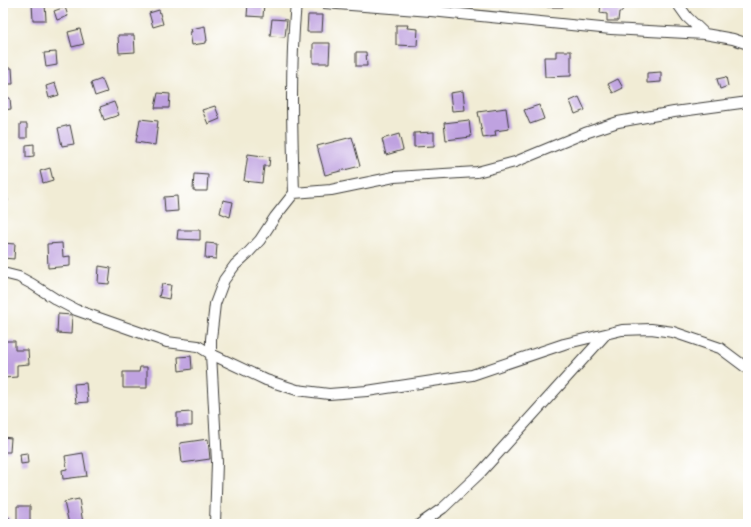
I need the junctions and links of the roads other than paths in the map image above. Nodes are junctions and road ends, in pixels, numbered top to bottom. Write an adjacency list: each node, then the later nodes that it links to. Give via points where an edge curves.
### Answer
1 (296, 3): 7 (street, via 293,32 292,124)
2 (324, 3): 4 (street, via 611,29)
3 (677, 3): 4 (street)
4 (705, 34): 5 (street)
5 (748, 44)
6 (748, 100): 7 (street, via 618,122 515,162 477,172 394,177 331,190)
7 (294, 193): 10 (street, via 260,240 224,280 215,304 210,339)
8 (3, 273): 10 (street, via 32,284 76,310 167,342 198,346)
9 (606, 334): 10 (street, via 564,344 472,375 367,392 330,394 297,390 266,380); 11 (street, via 622,330 651,329 673,332 720,348); 13 (street, via 481,472 443,508)
10 (211, 354): 12 (street, via 217,462)
11 (748, 369)
12 (214, 524)
13 (420, 524)

